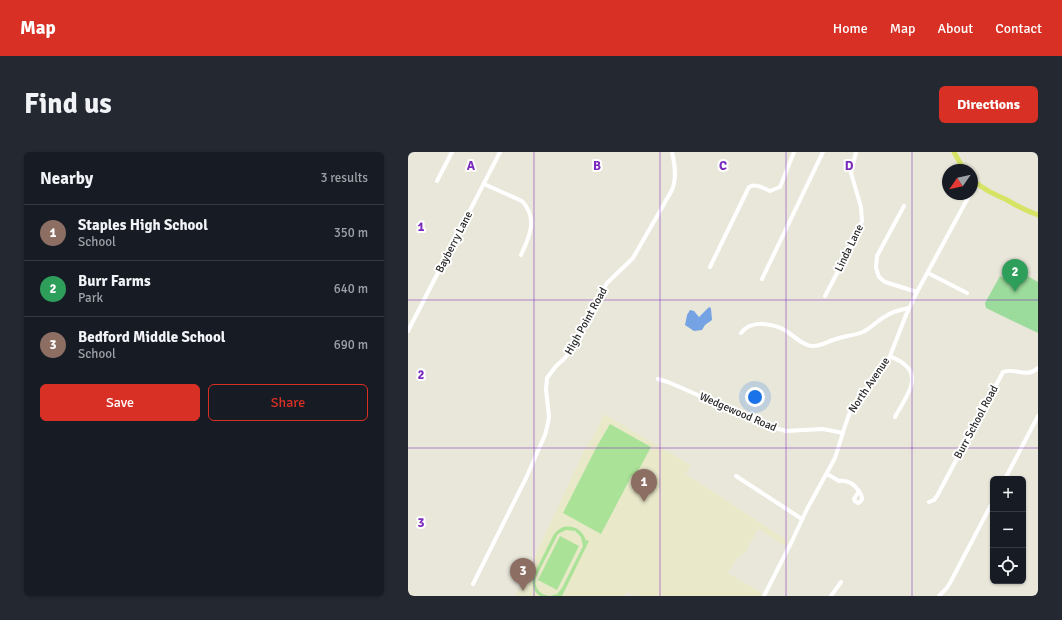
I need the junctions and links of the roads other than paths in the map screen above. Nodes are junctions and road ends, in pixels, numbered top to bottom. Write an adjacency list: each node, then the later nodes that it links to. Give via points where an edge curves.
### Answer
1 (452, 152): 9 (street)
2 (500, 152): 10 (street, Bayberry Lane)
3 (672, 152): 39 (street, High Point Road, via 675,171 672,190 633,258 607,283 572,348 547,378 549,416 545,435)
4 (794, 152): 16 (street, via 780,188 770,191 756,185 749,187)
5 (823, 152): 18 (street)
6 (856, 152): 21 (street, Linda Lane, via 851,173 862,207 862,221)
7 (954, 152): 8 (main road)
8 (961, 164)
9 (438, 181)
10 (484, 184): 15 (street, via 522,201 526,206 531,224); 23 (street, Bayberry Lane)
11 (978, 184): 14 (main road, via 990,193)
12 (965, 200): 17 (street, North Avenue)
13 (904, 206): 19 (street, via 877,256 876,268 879,277 885,282)
14 (1038, 215)
15 (520, 255)
16 (710, 267)
17 (928, 273): 19 (street, North Avenue); 20 (street)
18 (762, 278)
19 (917, 292): 22 (street, North Avenue)
20 (967, 293)
21 (825, 296)
22 (909, 308): 24 (street, via 887,315 863,331 814,346 807,345 783,329 767,324 754,325); 25 (street, North Avenue)
23 (408, 331)
24 (740, 333)
25 (890, 356): 29 (street, via 906,365 913,378 912,386); 30 (street, North Avenue, via 850,412)
26 (1038, 368): 35 (street, Burr School Road, via 1031,372 1003,372 937,496)
27 (658, 379): 30 (street, Wedgewood Road, via 771,427 792,432 822,429)
28 (1038, 416): 33 (street)
29 (895, 417)
30 (843, 433): 31 (street, North Avenue)
31 (827, 474): 34 (street, via 839,481 848,482); 37 (street, North Avenue)
32 (736, 476): 37 (street)
33 (1007, 476)
34 (859, 491)
35 (929, 502)
36 (990, 507): 42 (street, via 950,583)
37 (802, 519): 40 (street, North Avenue)
38 (841, 582): 41 (street)
39 (473, 584)
40 (764, 596)
41 (831, 596)
42 (939, 596)

